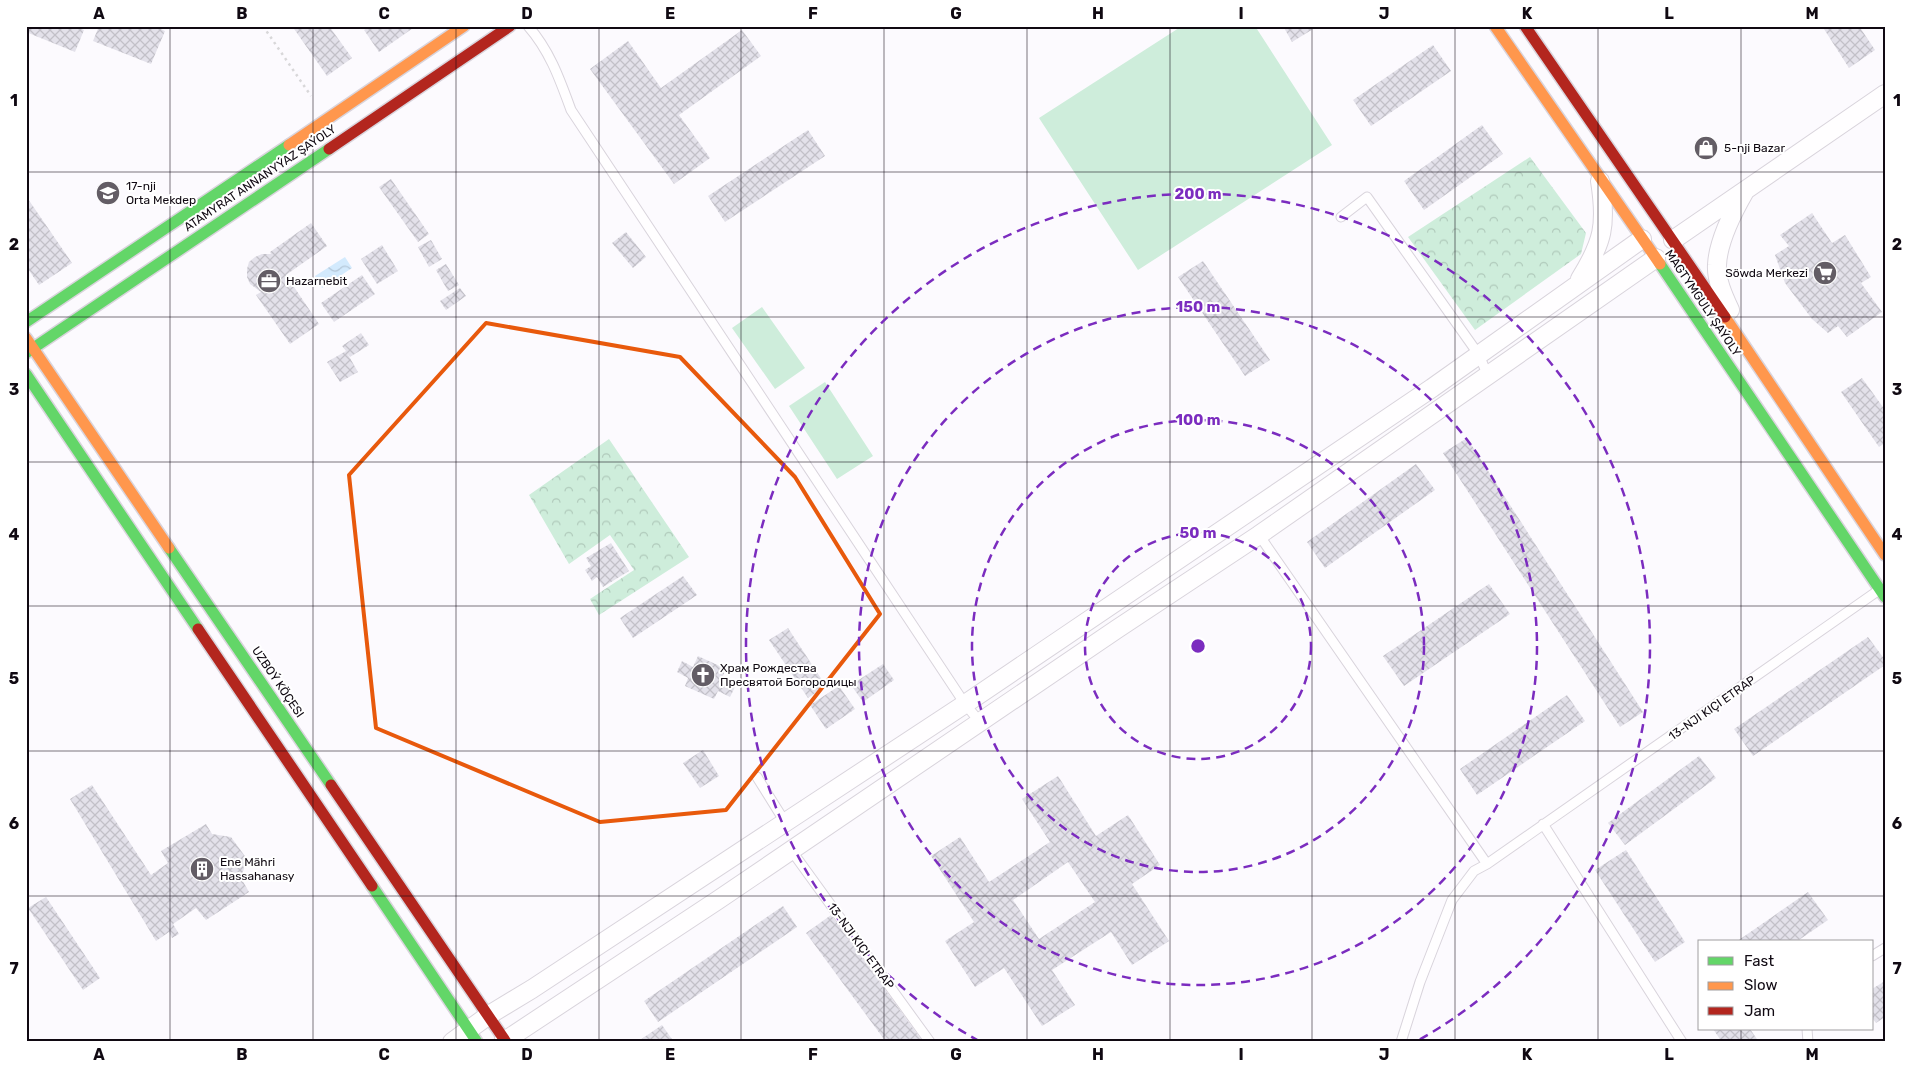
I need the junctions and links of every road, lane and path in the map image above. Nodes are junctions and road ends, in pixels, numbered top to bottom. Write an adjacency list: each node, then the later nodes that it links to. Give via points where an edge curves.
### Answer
1 (263, 26): 8 (path)
2 (464, 26): 16 (street, ATAMYRAT ANNANYÝAZ ŞAÝOLY)
3 (510, 26): 19 (street, ATAMYRAT ANNANYÝAZ ŞAÝOLY)
4 (528, 26): 26 (lane, via 555,66 571,110)
5 (1495, 26): 9 (street, MAGTYMGULY ŞAÝOLY)
6 (1526, 26): 13 (street, MAGTYMGULY ŞAÝOLY)
7 (1885, 94): 10 (street)
8 (311, 96)
9 (1600, 178): 12 (street, MAGTYMGULY ŞAÝOLY); 15 (street, via 1604,224 1599,244)
10 (1746, 189): 13 (street); 18 (street, via 1725,233 1717,265 1722,292)
11 (1341, 217): 20 (lane, via 1367,197)
12 (1642, 239): 14 (street, MAGTYMGULY ŞAÝOLY); 15 (street)
13 (1673, 240): 18 (street, MAGTYMGULY ŞAÝOLY)
14 (1656, 258): 22 (street); 25 (street, MAGTYMGULY ŞAÝOLY)
15 (1576, 286): 20 (street)
16 (26, 322)
17 (26, 338): 19 (street, UZBOÝ KÖÇESI)
18 (1742, 341): 24 (street, MAGTYMGULY ŞAÝOLY)
19 (30, 351): 35 (street, UZBOÝ KÖÇESI)
20 (1479, 355): 22 (lane); 26 (street)
21 (26, 374): 36 (street)
22 (1488, 377): 23 (street)
23 (1259, 535): 27 (street); 32 (lane)
24 (1885, 555)
25 (1882, 593): 30 (lane, 13-NJI KIÇI ETRAP)
26 (966, 704): 27 (lane); 29 (street)
27 (980, 722): 31 (street)
28 (757, 777): 29 (lane)
29 (786, 822): 35 (street)
30 (1543, 824): 32 (lane, 13-NJI KIÇI ETRAP); 41 (lane)
31 (792, 850): 37 (street); 39 (lane, 13-NJI KIÇI ETRAP)
32 (1487, 864): 40 (lane, 13-NJI KIÇI ETRAP, via 1474,871 1452,900)
33 (1885, 948): 34 (lane)
34 (1874, 955)
35 (489, 1016): 36 (street); 37 (street, UZBOÝ KÖÇESI)
36 (473, 1036): 38 (street)
37 (505, 1041)
38 (452, 1042)
39 (930, 1042)
40 (1401, 1042)
41 (1682, 1042)

